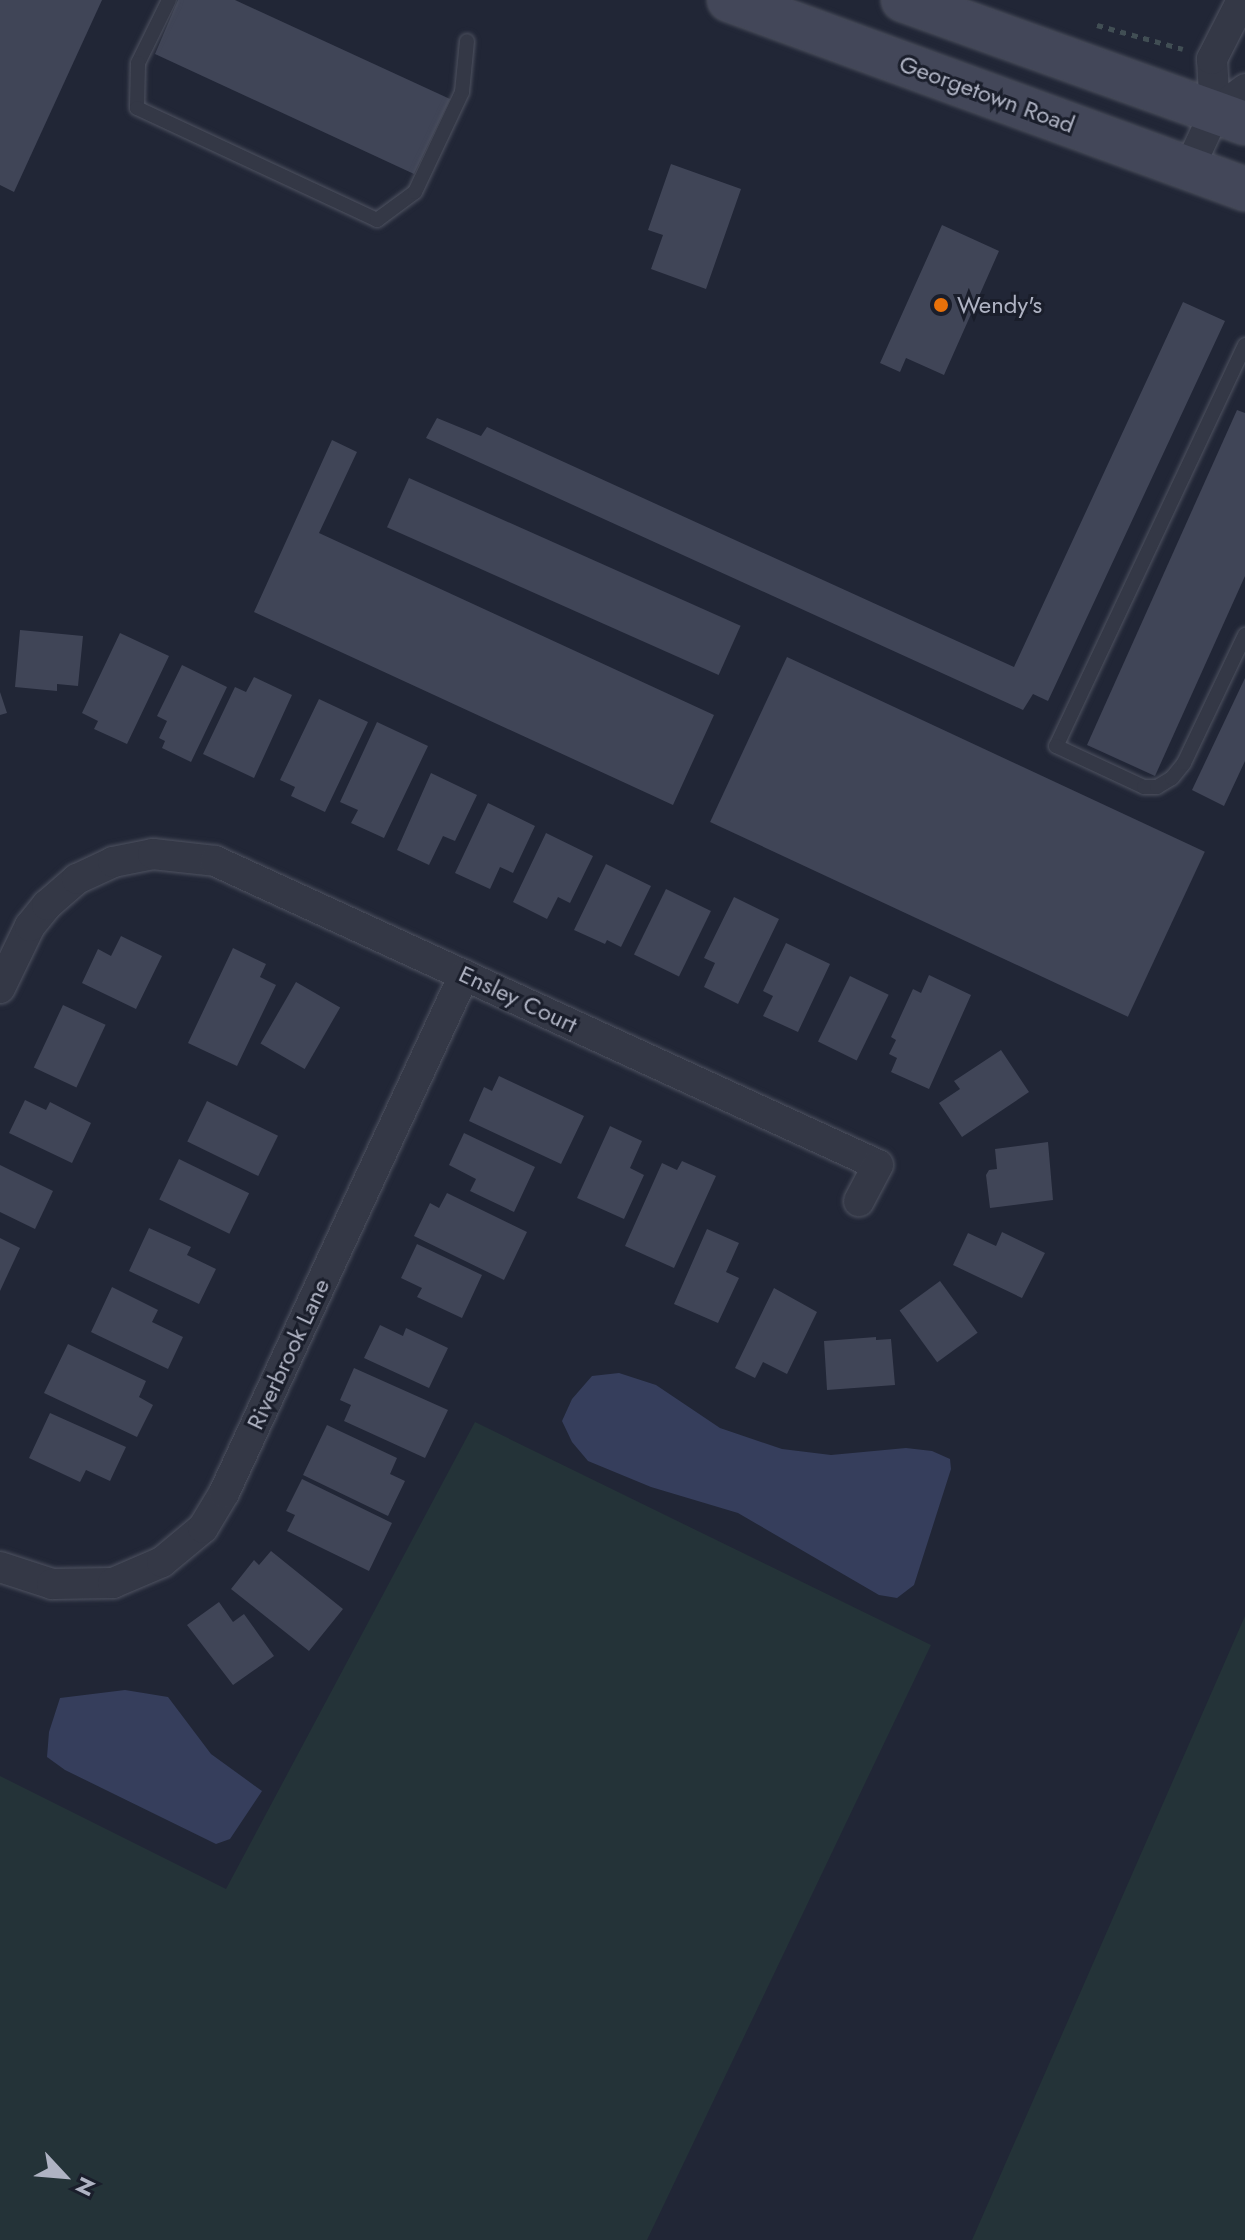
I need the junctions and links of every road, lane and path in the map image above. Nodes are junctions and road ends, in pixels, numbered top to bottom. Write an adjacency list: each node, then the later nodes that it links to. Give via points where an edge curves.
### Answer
1 (169, 0): 5 (lane, via 138,63 137,108 377,220 415,192 462,92)
2 (729, 0): 7 (main road, Georgetown Road)
3 (903, 0): 6 (main road)
4 (1242, 0): 6 (street, via 1212,59)
5 (467, 41)
6 (1235, 108): 7 (street)
7 (1189, 168): 8 (main road, Georgetown Road)
8 (1245, 189)
9 (1245, 345): 10 (lane)
10 (1239, 374): 11 (lane, via 1056,746 1144,787 1157,787 1184,763)
11 (1245, 635)
12 (464, 975): 13 (street, Ensley Court, via 215,861 165,854 113,862 77,879 30,926); 14 (street, Ensley Court, via 878,1165); 15 (street, Riverbrook Lane, via 224,1493 203,1528 162,1562 113,1583 52,1584)
13 (0, 988)
14 (859, 1201)
15 (0, 1567)

